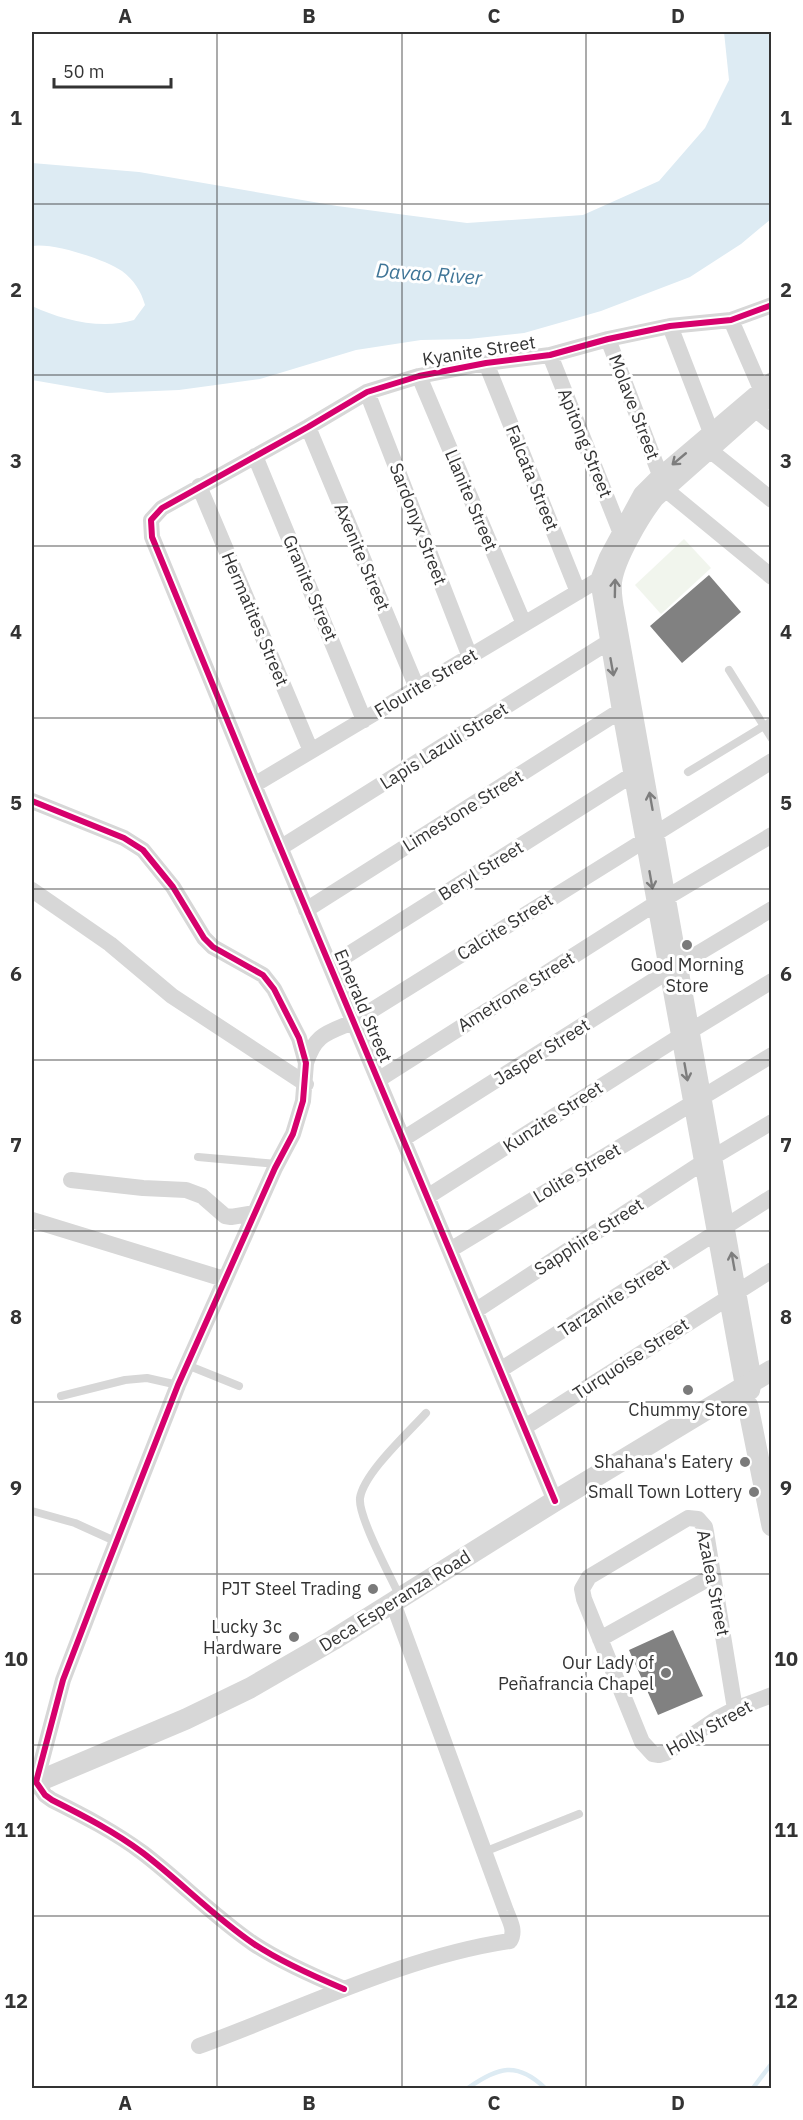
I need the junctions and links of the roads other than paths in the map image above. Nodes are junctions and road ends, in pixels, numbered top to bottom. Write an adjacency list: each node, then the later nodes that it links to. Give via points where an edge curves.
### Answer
1 (771, 305): 2 (street, Kyanite Street)
2 (731, 320): 3 (street, Kyanite Street); 9 (street)
3 (670, 326): 4 (street, Kyanite Street); 12 (street)
4 (608, 339): 5 (street, Kyanite Street); 14 (street, Molave Street)
5 (550, 355): 6 (street, Kyanite Street); 18 (street, Apitong Street)
6 (486, 363): 7 (street, Kyanite Street); 21 (street, Falcata Street)
7 (418, 376): 8 (street, Kyanite Street); 22 (street, Llanite Street)
8 (367, 392): 11 (street, Kyanite Street); 24 (street, Sardonyx Street)
9 (762, 396): 10 (street); 12 (street)
10 (771, 423)
11 (308, 427): 13 (street, Kyanite Street); 26 (street, Axenite Street)
12 (709, 442): 14 (street); 16 (street)
13 (255, 456): 15 (street, Kyanite Street); 28 (street, Granite Street)
14 (662, 482): 18 (street, via 641,494); 19 (street); 38 (street, one-way to 14, via 614,584 619,566)
15 (199, 486): 17 (street, Kyanite Street, via 162,508); 31 (street, Hermatites Street)
16 (771, 500)
17 (151, 520): 35 (street, Emerald Street, via 152,537)
18 (620, 531): 20 (street)
19 (771, 577)
20 (598, 580): 21 (street, Flourite Street); 23 (street)
21 (578, 592): 22 (street, Flourite Street)
22 (524, 624): 24 (street, Flourite Street)
23 (607, 643): 27 (street, one-way to 27); 39 (street, Lapis Lazuli Street)
24 (470, 657): 26 (street, Flourite Street)
25 (729, 670): 29 (lane)
26 (417, 688): 28 (street, Flourite Street)
27 (620, 711): 34 (street); 43 (street, Limestone Street)
28 (364, 720): 31 (street, Flourite Street)
29 (768, 723): 30 (lane); 33 (lane)
30 (771, 739)
31 (311, 751): 35 (street, Flourite Street)
32 (771, 761): 38 (street, Calcite Street)
33 (688, 772)
34 (632, 775): 38 (street); 44 (street, Beryl Street)
35 (254, 785): 39 (street, Emerald Street)
36 (32, 801): 50 (street, via 124,838 143,850 173,887 204,938 263,975 274,989 299,1038)
37 (771, 834): 41 (street, Ametrone Street)
38 (650, 837): 41 (street); 47 (street, Calcite Street)
39 (280, 848): 43 (street, Emerald Street)
40 (32, 890): 52 (street, via 110,944 172,996)
41 (662, 900): 45 (street); 51 (street, Ametrone Street)
42 (771, 909): 45 (street, Jasper Street)
43 (306, 910): 44 (street, Emerald Street)
44 (330, 966): 47 (street, Emerald Street)
45 (674, 968): 48 (street); 55 (street, Jasper Street)
46 (771, 981): 48 (street, Kunzite Street)
47 (353, 1022): 50 (street, Calcite Street, via 314,1042); 51 (street, Emerald Street)
48 (686, 1033): 53 (street); 60 (street, Kunzite Street)
49 (771, 1055): 53 (street, Lolite Street)
50 (306, 1063): 52 (street)
51 (378, 1080): 55 (street, Emerald Street)
52 (306, 1084): 58 (street, via 293,1134)
53 (698, 1100): 57 (street); 65 (street, Lolite Street)
54 (771, 1122): 57 (street, Sapphire Street)
55 (403, 1140): 60 (street, Emerald Street)
56 (198, 1156): 58 (lane)
57 (708, 1160): 64 (street); 69 (street, Sapphire Street)
58 (277, 1164): 62 (street)
59 (71, 1180): 62 (street, via 186,1190 202,1196 225,1216)
60 (427, 1197): 65 (street, Emerald Street)
61 (771, 1197): 64 (street, Tarzanite Street)
62 (255, 1213): 67 (street)
63 (32, 1220): 67 (street)
64 (721, 1229): 68 (street); 71 (street, Tarzanite Street)
65 (450, 1250): 69 (street, Emerald Street)
66 (771, 1270): 68 (street, Turquoise Street)
67 (224, 1280): 70 (street)
68 (733, 1295): 74 (street); 77 (street, Turquoise Street)
69 (475, 1311): 71 (street, Emerald Street)
70 (187, 1365): 72 (street); 73 (lane)
71 (500, 1370): 77 (street, Emerald Street)
72 (178, 1385): 75 (lane, via 147,1378 125,1380); 81 (street)
73 (239, 1386)
74 (754, 1386): 78 (street, Deca Esperanza Road); 80 (street)
75 (61, 1396)
76 (426, 1413): 84 (lane, via 372,1473 360,1500)
77 (525, 1427): 78 (street, Emerald Street)
78 (555, 1501): 84 (street, Deca Esperanza Road)
79 (32, 1510): 81 (lane)
80 (771, 1526)
81 (117, 1542): 88 (street, via 63,1680)
82 (713, 1576): 83 (street, Azalea Street, via 705,1527 698,1519 688,1518 597,1571); 85 (street); 87 (street, Azalea Street)
83 (584, 1583): 85 (street, Holly Street, via 584,1599)
84 (396, 1600): 88 (street, Deca Esperanza Road, via 250,1688); 90 (street)
85 (600, 1639): 87 (street, Holly Street, via 642,1742 653,1754 666,1753)
86 (771, 1695): 87 (street, Holly Street)
87 (735, 1709)
88 (34, 1783): 91 (street, via 52,1800 144,1854 255,1945)
89 (579, 1814): 90 (lane)
90 (484, 1852): 91 (street, via 513,1929 510,1941 488,1944)
91 (344, 1989): 92 (street)
92 (199, 2046)

